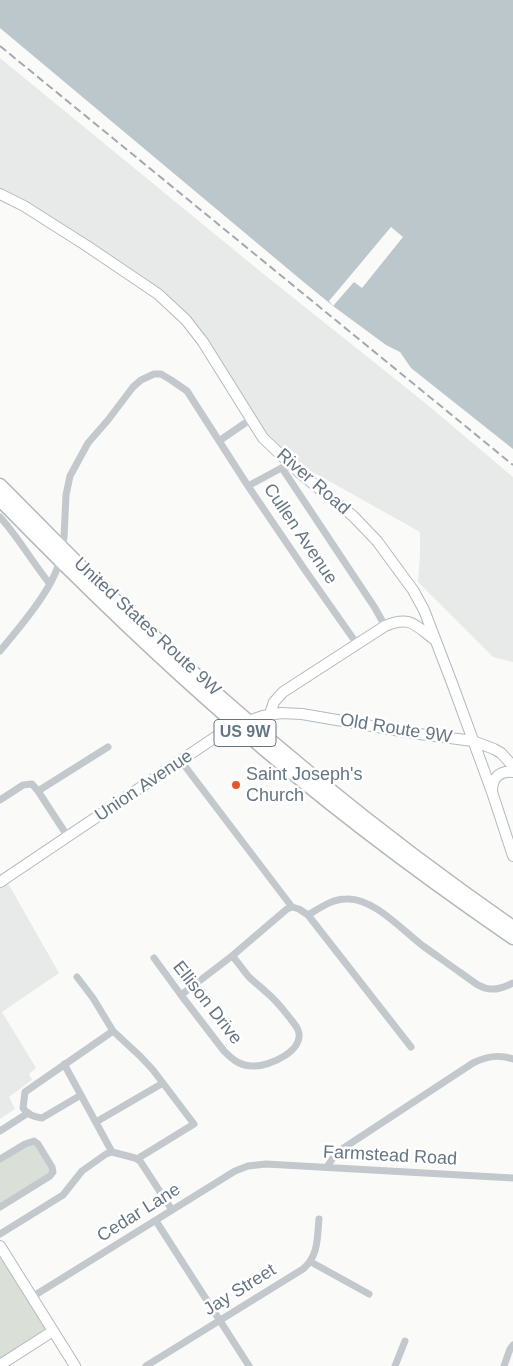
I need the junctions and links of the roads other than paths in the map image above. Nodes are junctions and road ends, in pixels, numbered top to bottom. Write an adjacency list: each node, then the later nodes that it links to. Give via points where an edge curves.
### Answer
1 (0, 194): 2 (street, River Road, via 88,246 158,294 186,320 203,342)
2 (251, 419): 3 (street); 4 (street, River Road)
3 (219, 441): 6 (street, Cullen Avenue); 9 (street, Cullen Avenue, via 180,386 161,374 141,380 88,443 74,467 66,496)
4 (286, 465): 6 (street); 12 (street); 13 (street, River Road, via 353,516 377,541 418,600)
5 (0, 485): 9 (highway, United States Route 9W / US 9W)
6 (248, 486): 14 (street, Cullen Avenue)
7 (0, 500): 10 (highway, United States Route 9W / US 9W)
8 (0, 517): 11 (street)
9 (62, 547): 10 (street, Cullen Avenue); 17 (highway, United States Route 9W / US 9W)
10 (60, 561): 11 (street, Cullen Avenue); 17 (highway, United States Route 9W / US 9W, via 150,648)
11 (50, 584): 15 (street, Cullen Avenue)
12 (385, 626): 13 (street, via 406,620); 14 (street)
13 (436, 640): 18 (street, River Road)
14 (357, 644): 16 (street, via 282,693)
15 (0, 651)
16 (270, 714): 17 (street, Union Avenue); 18 (street, Old Route 9W, via 302,714)
17 (242, 723): 20 (street, Union Avenue); 28 (highway, United States Route 9W / US 9W, via 317,792)
18 (473, 742): 21 (street, Old Route 9W, via 501,753); 24 (street, River Road)
19 (108, 747): 23 (street)
20 (180, 761): 26 (street, Union Avenue); 30 (street)
21 (513, 766)
22 (513, 772): 24 (street, via 498,776 493,782)
23 (38, 790): 25 (street, via 32,784 23,785); 26 (street)
24 (492, 792): 27 (street, River Road)
25 (0, 800)
26 (68, 837): 29 (street, Union Avenue)
27 (513, 856)
28 (420, 866): 32 (highway, United States Route 9W / US 9W); 33 (highway, United States Route 9W / US 9W)
29 (0, 882)
30 (292, 907): 31 (street); 34 (street)
31 (308, 915): 37 (street, via 330,902 348,898 360,900 477,984 491,989); 40 (street)
32 (513, 927)
33 (513, 938)
34 (232, 956): 38 (street); 38 (street, Ellison Drive, via 296,1026 299,1034 293,1050 261,1066 237,1063)
35 (154, 958): 38 (street, Ellison Drive)
36 (77, 976): 39 (street)
37 (513, 983)
38 (181, 995)
39 (113, 1031): 42 (street); 43 (street)
40 (411, 1047)
41 (513, 1059): 52 (street, via 493,1056 473,1063 337,1152)
42 (64, 1064): 44 (street); 45 (street, via 25,1092 22,1108)
43 (163, 1083): 46 (street); 49 (street, via 194,1124)
44 (81, 1095): 45 (street, via 42,1118); 46 (street)
45 (28, 1113): 47 (street)
46 (96, 1122): 48 (street)
47 (0, 1131)
48 (112, 1152): 49 (street); 58 (street, via 82,1171 62,1196)
49 (137, 1159): 55 (street)
50 (0, 1160): 54 (street, via 34,1141 53,1172)
51 (266, 1164): 52 (street, Farmstead Road); 55 (street, Cedar Lane, via 235,1171)
52 (327, 1167): 53 (street, Farmstead Road)
53 (513, 1178)
54 (0, 1207)
55 (172, 1210): 57 (street, Cedar Lane)
56 (319, 1219): 60 (street, via 315,1254)
57 (156, 1221): 62 (street, Cedar Lane); 63 (street)
58 (0, 1234)
59 (0, 1246): 62 (street)
60 (310, 1262): 61 (street); 63 (street, Jay Street)
61 (369, 1294)
62 (32, 1298): 64 (street)
63 (220, 1320): 69 (street, Jay Street); 70 (street)
64 (53, 1331): 67 (street); 68 (street)
65 (405, 1341): 71 (street)
66 (512, 1346): 72 (street)
67 (0, 1365)
68 (75, 1366)
69 (146, 1366)
70 (249, 1366)
71 (394, 1366)
72 (504, 1366)

